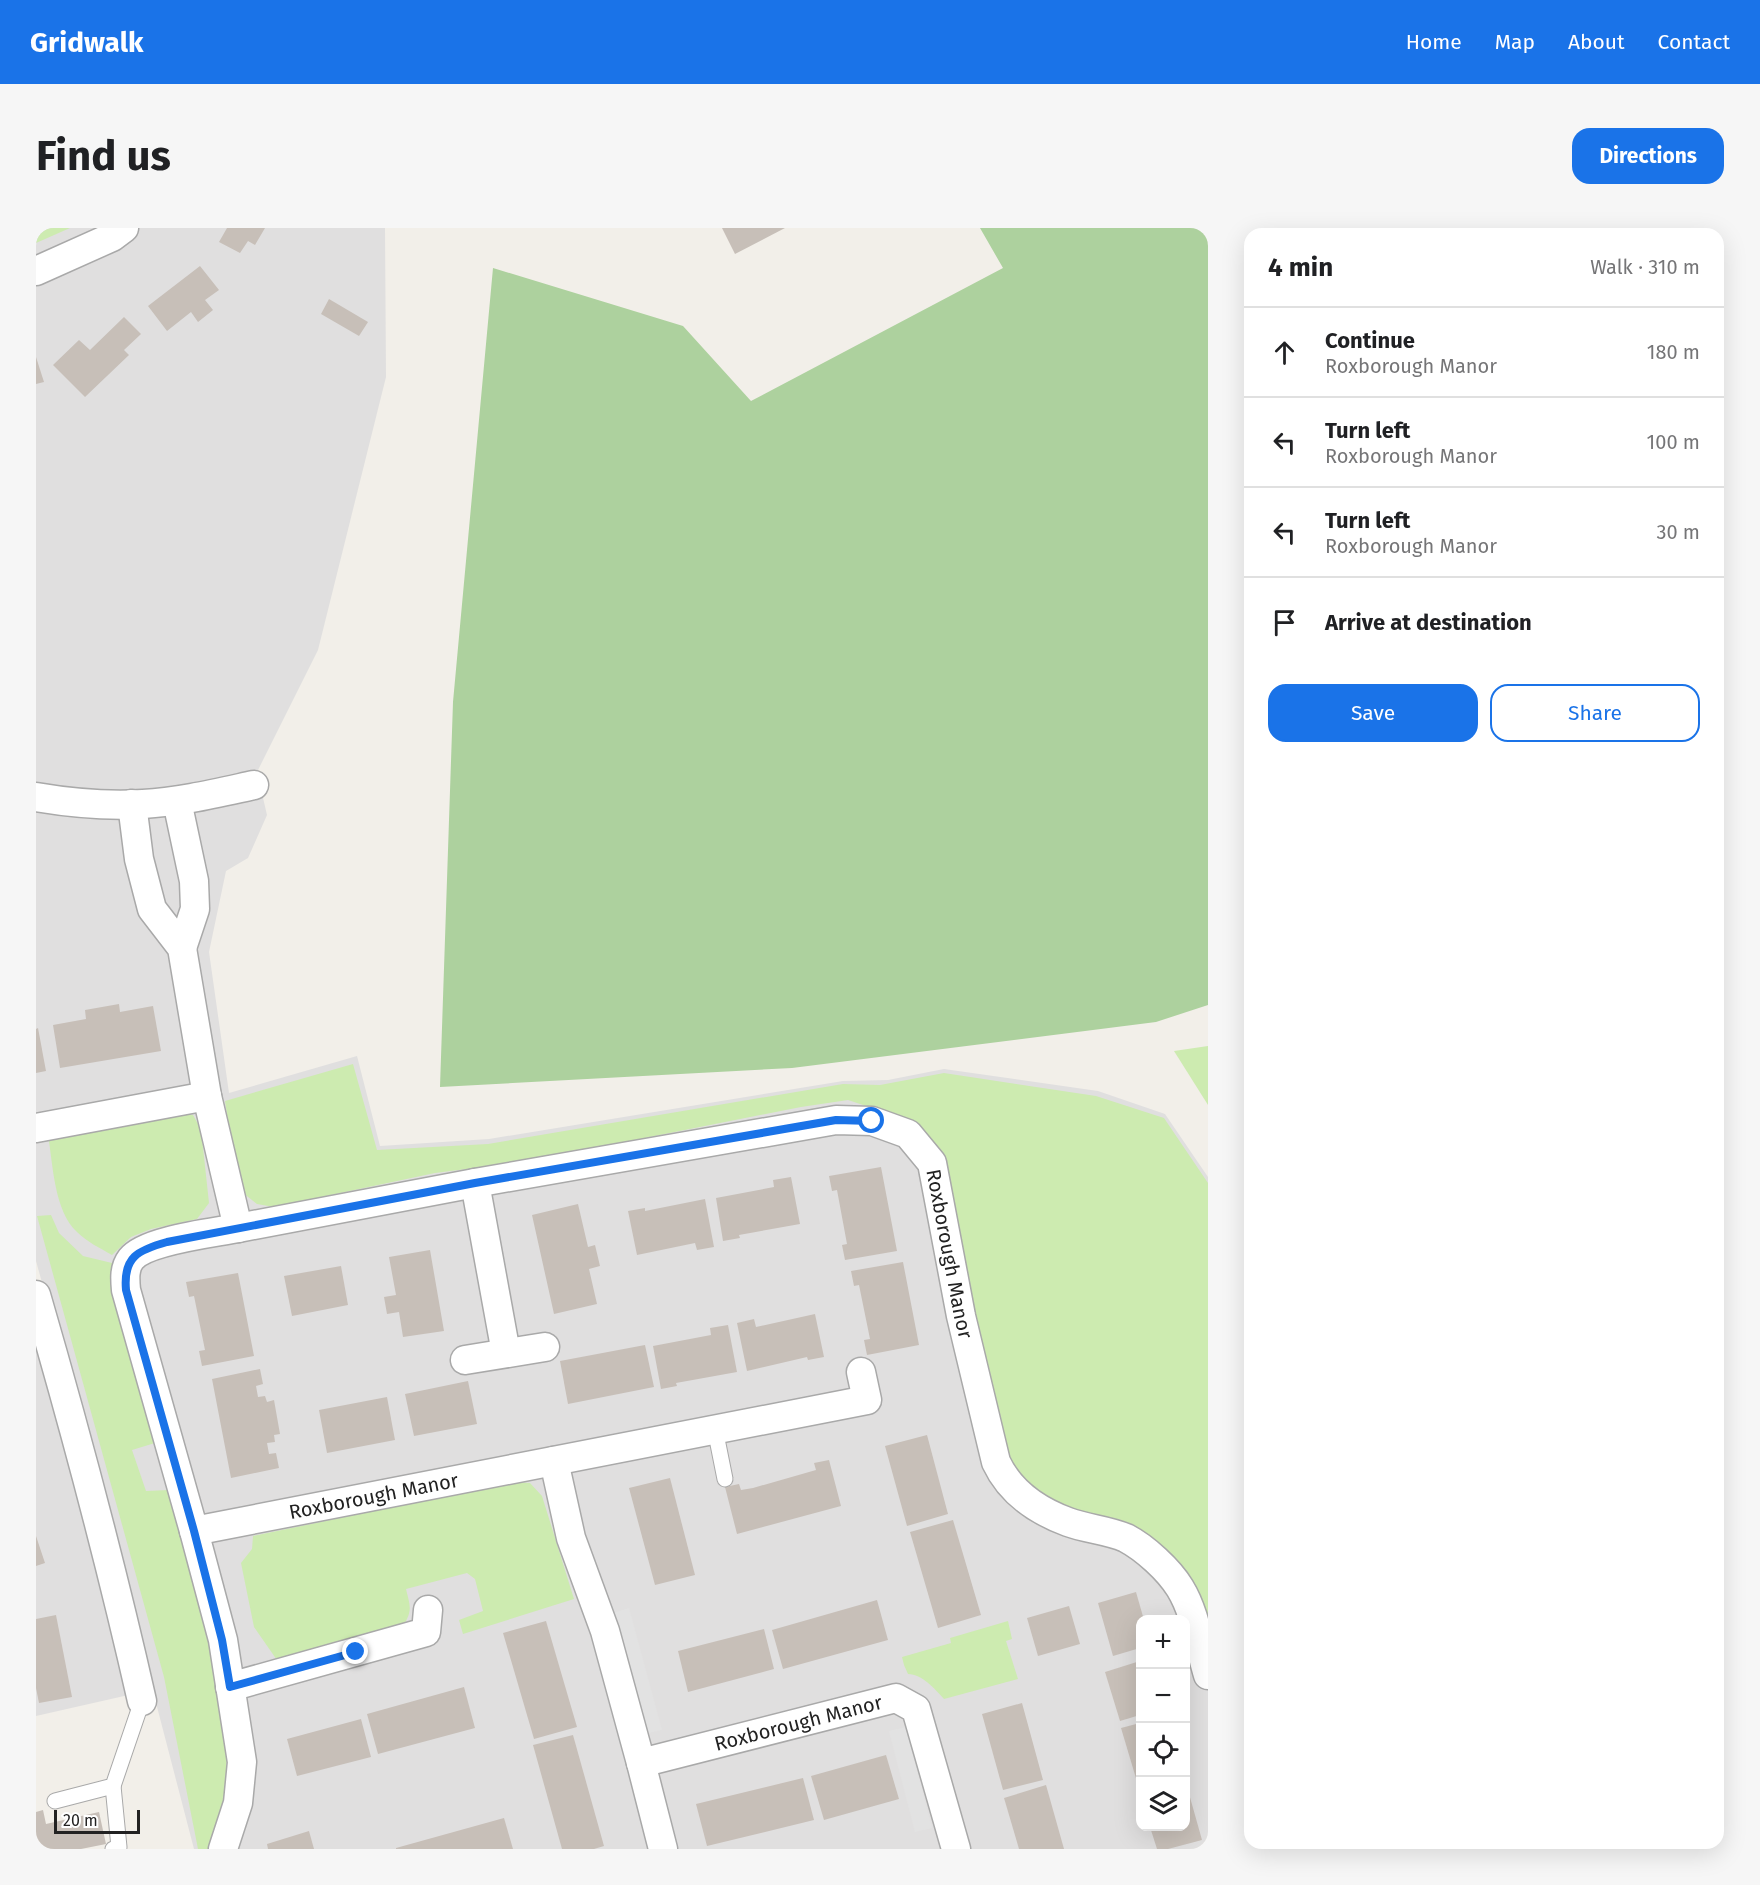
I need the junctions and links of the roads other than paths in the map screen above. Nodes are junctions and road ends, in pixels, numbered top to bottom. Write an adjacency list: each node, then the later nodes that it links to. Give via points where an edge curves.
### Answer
1 (124, 228): 2 (street)
2 (36, 271)
3 (254, 785): 5 (street)
4 (36, 797): 6 (street)
5 (177, 801): 6 (street); 7 (street, via 194,881 195,909)
6 (132, 804): 7 (street, via 139,859 152,909)
7 (182, 948): 8 (street)
8 (207, 1096): 9 (street); 11 (street)
9 (36, 1128)
10 (475, 1183): 11 (street, Roxborough Manor); 14 (street); 22 (street, Roxborough Manor, via 836,1120 872,1121 908,1134 932,1163 968,1345 996,1462 1003,1476 1031,1504 1068,1522 1125,1538 1148,1552 1179,1586 1192,1612)
11 (238, 1228): 20 (street, Roxborough Manor, via 144,1248 131,1259 124,1274)
12 (36, 1295): 24 (street, via 116,1588)
13 (545, 1347): 14 (street)
14 (506, 1353): 15 (street)
15 (465, 1360)
16 (861, 1372): 17 (street, Roxborough Manor, via 867,1400)
17 (715, 1429): 18 (street, Roxborough Manor); 19 (lane)
18 (554, 1461): 20 (street, Roxborough Manor); 25 (street, via 572,1538 623,1676)
19 (725, 1479)
20 (194, 1531): 23 (street, Roxborough Manor)
21 (428, 1610): 23 (street, via 426,1632)
22 (1208, 1675)
23 (230, 1687): 29 (street, Roxborough Manor, via 242,1762 238,1803)
24 (142, 1701): 26 (lane)
25 (641, 1762): 30 (street); 31 (street, Roxborough Manor, via 896,1698 916,1709)
26 (113, 1786): 27 (lane); 28 (lane, via 119,1847)
27 (55, 1801)
28 (113, 1849)
29 (224, 1849)
30 (663, 1849)
31 (956, 1849)

